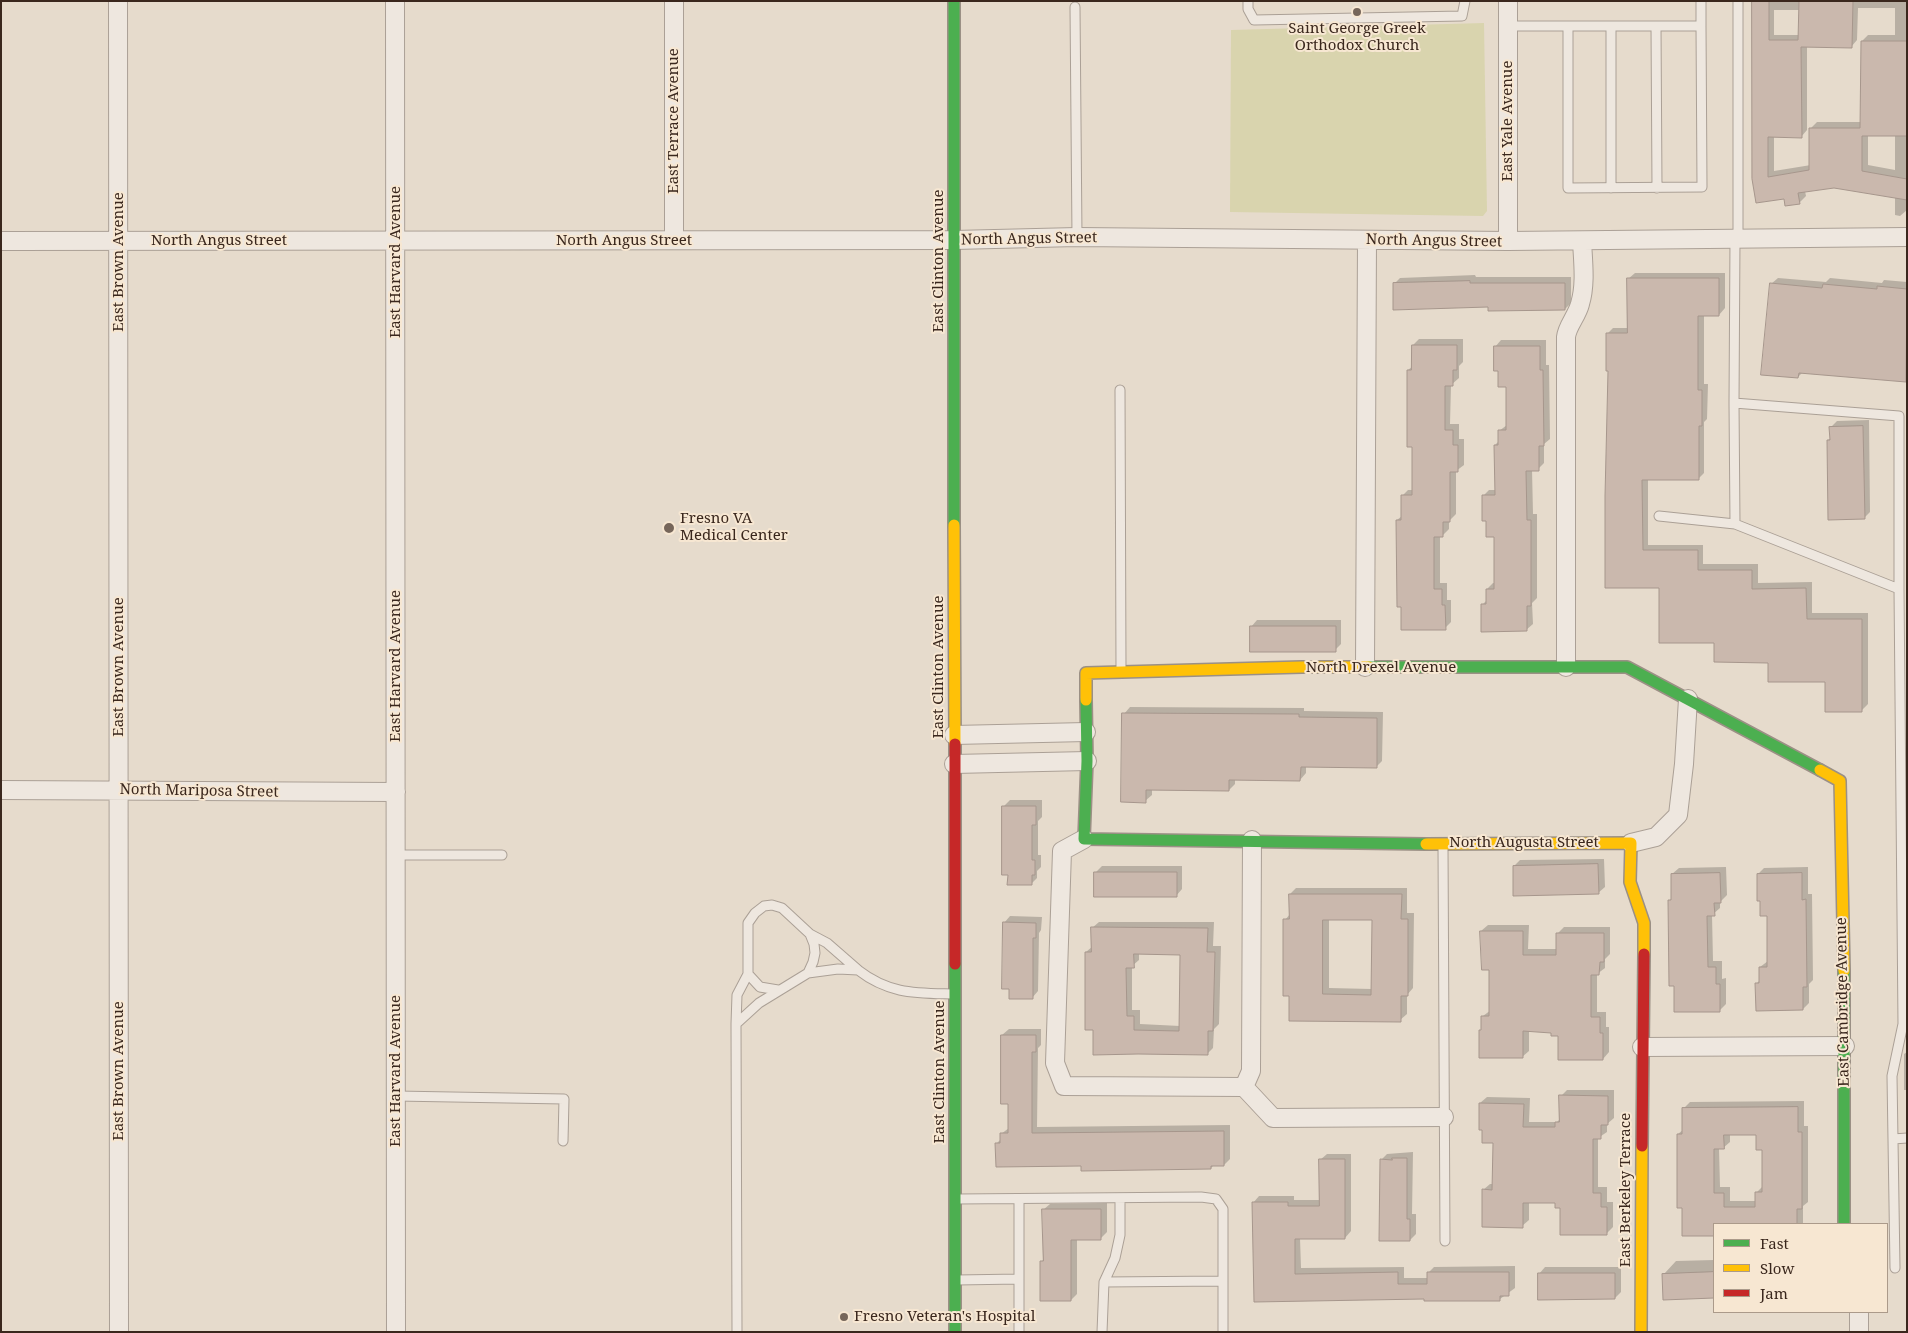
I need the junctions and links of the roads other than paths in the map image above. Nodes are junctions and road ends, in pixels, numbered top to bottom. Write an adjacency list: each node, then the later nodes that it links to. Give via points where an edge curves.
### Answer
1 (118, 1): 25 (street, East Brown Avenue)
2 (396, 1): 26 (street, East Harvard Avenue)
3 (674, 1): 21 (street, East Terrace Avenue)
4 (954, 1): 22 (street, East Clinton Avenue)
5 (1248, 1): 6 (lane, via 1254,20 1462,16)
6 (1465, 1)
7 (1508, 1): 11 (street, East Yale Avenue)
8 (1701, 1): 15 (lane)
9 (1738, 1): 20 (lane)
10 (1075, 6): 18 (lane)
11 (1508, 26): 12 (lane); 28 (street, East Yale Avenue)
12 (1568, 26): 13 (lane); 16 (lane, via 1568,188)
13 (1610, 26): 14 (lane); 16 (lane)
14 (1656, 26): 15 (lane); 17 (lane)
15 (1701, 26): 17 (lane, via 1702,187)
16 (1611, 188): 17 (lane)
17 (1657, 188)
18 (1077, 236): 22 (street, North Angus Street); 23 (street, North Angus Street)
19 (1907, 237): 20 (street, North Angus Street)
20 (1737, 239): 27 (street, North Angus Street); 30 (lane)
21 (674, 240): 22 (street, North Angus Street); 26 (street, North Angus Street)
22 (954, 240): 39 (street, East Clinton Avenue)
23 (1367, 240): 28 (street, North Angus Street); 34 (street)
24 (1, 241): 25 (street, North Angus Street)
25 (119, 241): 26 (street, North Angus Street); 44 (street, East Brown Avenue)
26 (396, 241): 45 (street, East Harvard Avenue)
27 (1582, 241): 28 (street, North Angus Street); 35 (street, via 1584,286 1566,337)
28 (1508, 242)
29 (1120, 390): 36 (lane)
30 (1734, 403): 32 (lane); 33 (lane, via 1899,416)
31 (1659, 516): 32 (lane)
32 (1735, 524): 33 (lane)
33 (1900, 589): 65 (lane, via 1902,1024 1892,1076)
34 (1365, 668): 35 (street, North Drexel Avenue); 36 (street, North Drexel Avenue)
35 (1566, 668): 37 (street, North Drexel Avenue, via 1627,668)
36 (1121, 672): 38 (street, North Drexel Avenue, via 1086,673)
37 (1688, 700): 42 (street, North Drexel Avenue); 48 (street, via 1678,815 1656,837)
38 (1086, 732): 39 (street); 40 (street)
39 (954, 735): 41 (street, East Clinton Avenue)
40 (1087, 761): 41 (street); 46 (street)
41 (954, 764): 57 (street, East Clinton Avenue)
42 (1840, 780): 59 (street, East Cambridge Avenue)
43 (1, 790): 44 (street, North Mariposa Street)
44 (119, 790): 45 (street, North Mariposa Street); 78 (street, East Brown Avenue)
45 (396, 792): 50 (street, East Harvard Avenue)
46 (1084, 839): 47 (street, North Augusta Street); 61 (street, via 1062,851 1055,1063 1064,1086)
47 (1252, 840): 49 (street, North Augusta Street); 61 (street, via 1250,1071)
48 (1631, 843): 49 (street, North Augusta Street); 60 (street, via 1630,882 1644,923)
49 (1443, 844): 63 (lane)
50 (396, 855): 51 (lane); 62 (street, East Harvard Avenue)
51 (502, 855)
52 (810, 934): 53 (lane, via 827,943); 54 (lane, via 815,953); 55 (lane, via 782,908 764,906 748,923)
53 (858, 970): 54 (lane); 57 (lane, via 890,989)
54 (808, 973): 56 (lane)
55 (748, 974): 56 (lane, via 760,987); 58 (lane, via 737,996)
56 (778, 990): 58 (lane)
57 (955, 994): 68 (street, East Clinton Avenue)
58 (736, 1024): 80 (lane)
59 (1845, 1046): 60 (street); 70 (street, East Cambridge Avenue)
60 (1642, 1048): 85 (street, East Berkeley Terrace)
61 (1244, 1087): 63 (street, via 1274,1118)
62 (396, 1096): 66 (lane, via 564,1099); 79 (street, East Harvard Avenue)
63 (1444, 1117): 71 (lane)
64 (1907, 1138): 65 (lane)
65 (1893, 1139): 72 (lane)
66 (563, 1140)
67 (1120, 1198): 69 (lane); 75 (lane, via 1216,1199 1223,1209); 76 (lane, via 1120,1235 1115,1258)
68 (955, 1199): 69 (lane); 74 (street, East Clinton Avenue)
69 (1019, 1199): 73 (lane)
70 (1844, 1223)
71 (1445, 1240)
72 (1896, 1268)
73 (1019, 1279): 74 (lane); 82 (lane)
74 (956, 1280): 81 (street, East Clinton Avenue)
75 (1223, 1281): 76 (lane); 84 (lane)
76 (1104, 1282): 83 (lane)
77 (1859, 1313): 86 (street)
78 (119, 1332)
79 (396, 1332)
80 (737, 1332)
81 (956, 1332)
82 (1019, 1332)
83 (1102, 1332)
84 (1223, 1332)
85 (1641, 1332)
86 (1859, 1332)

